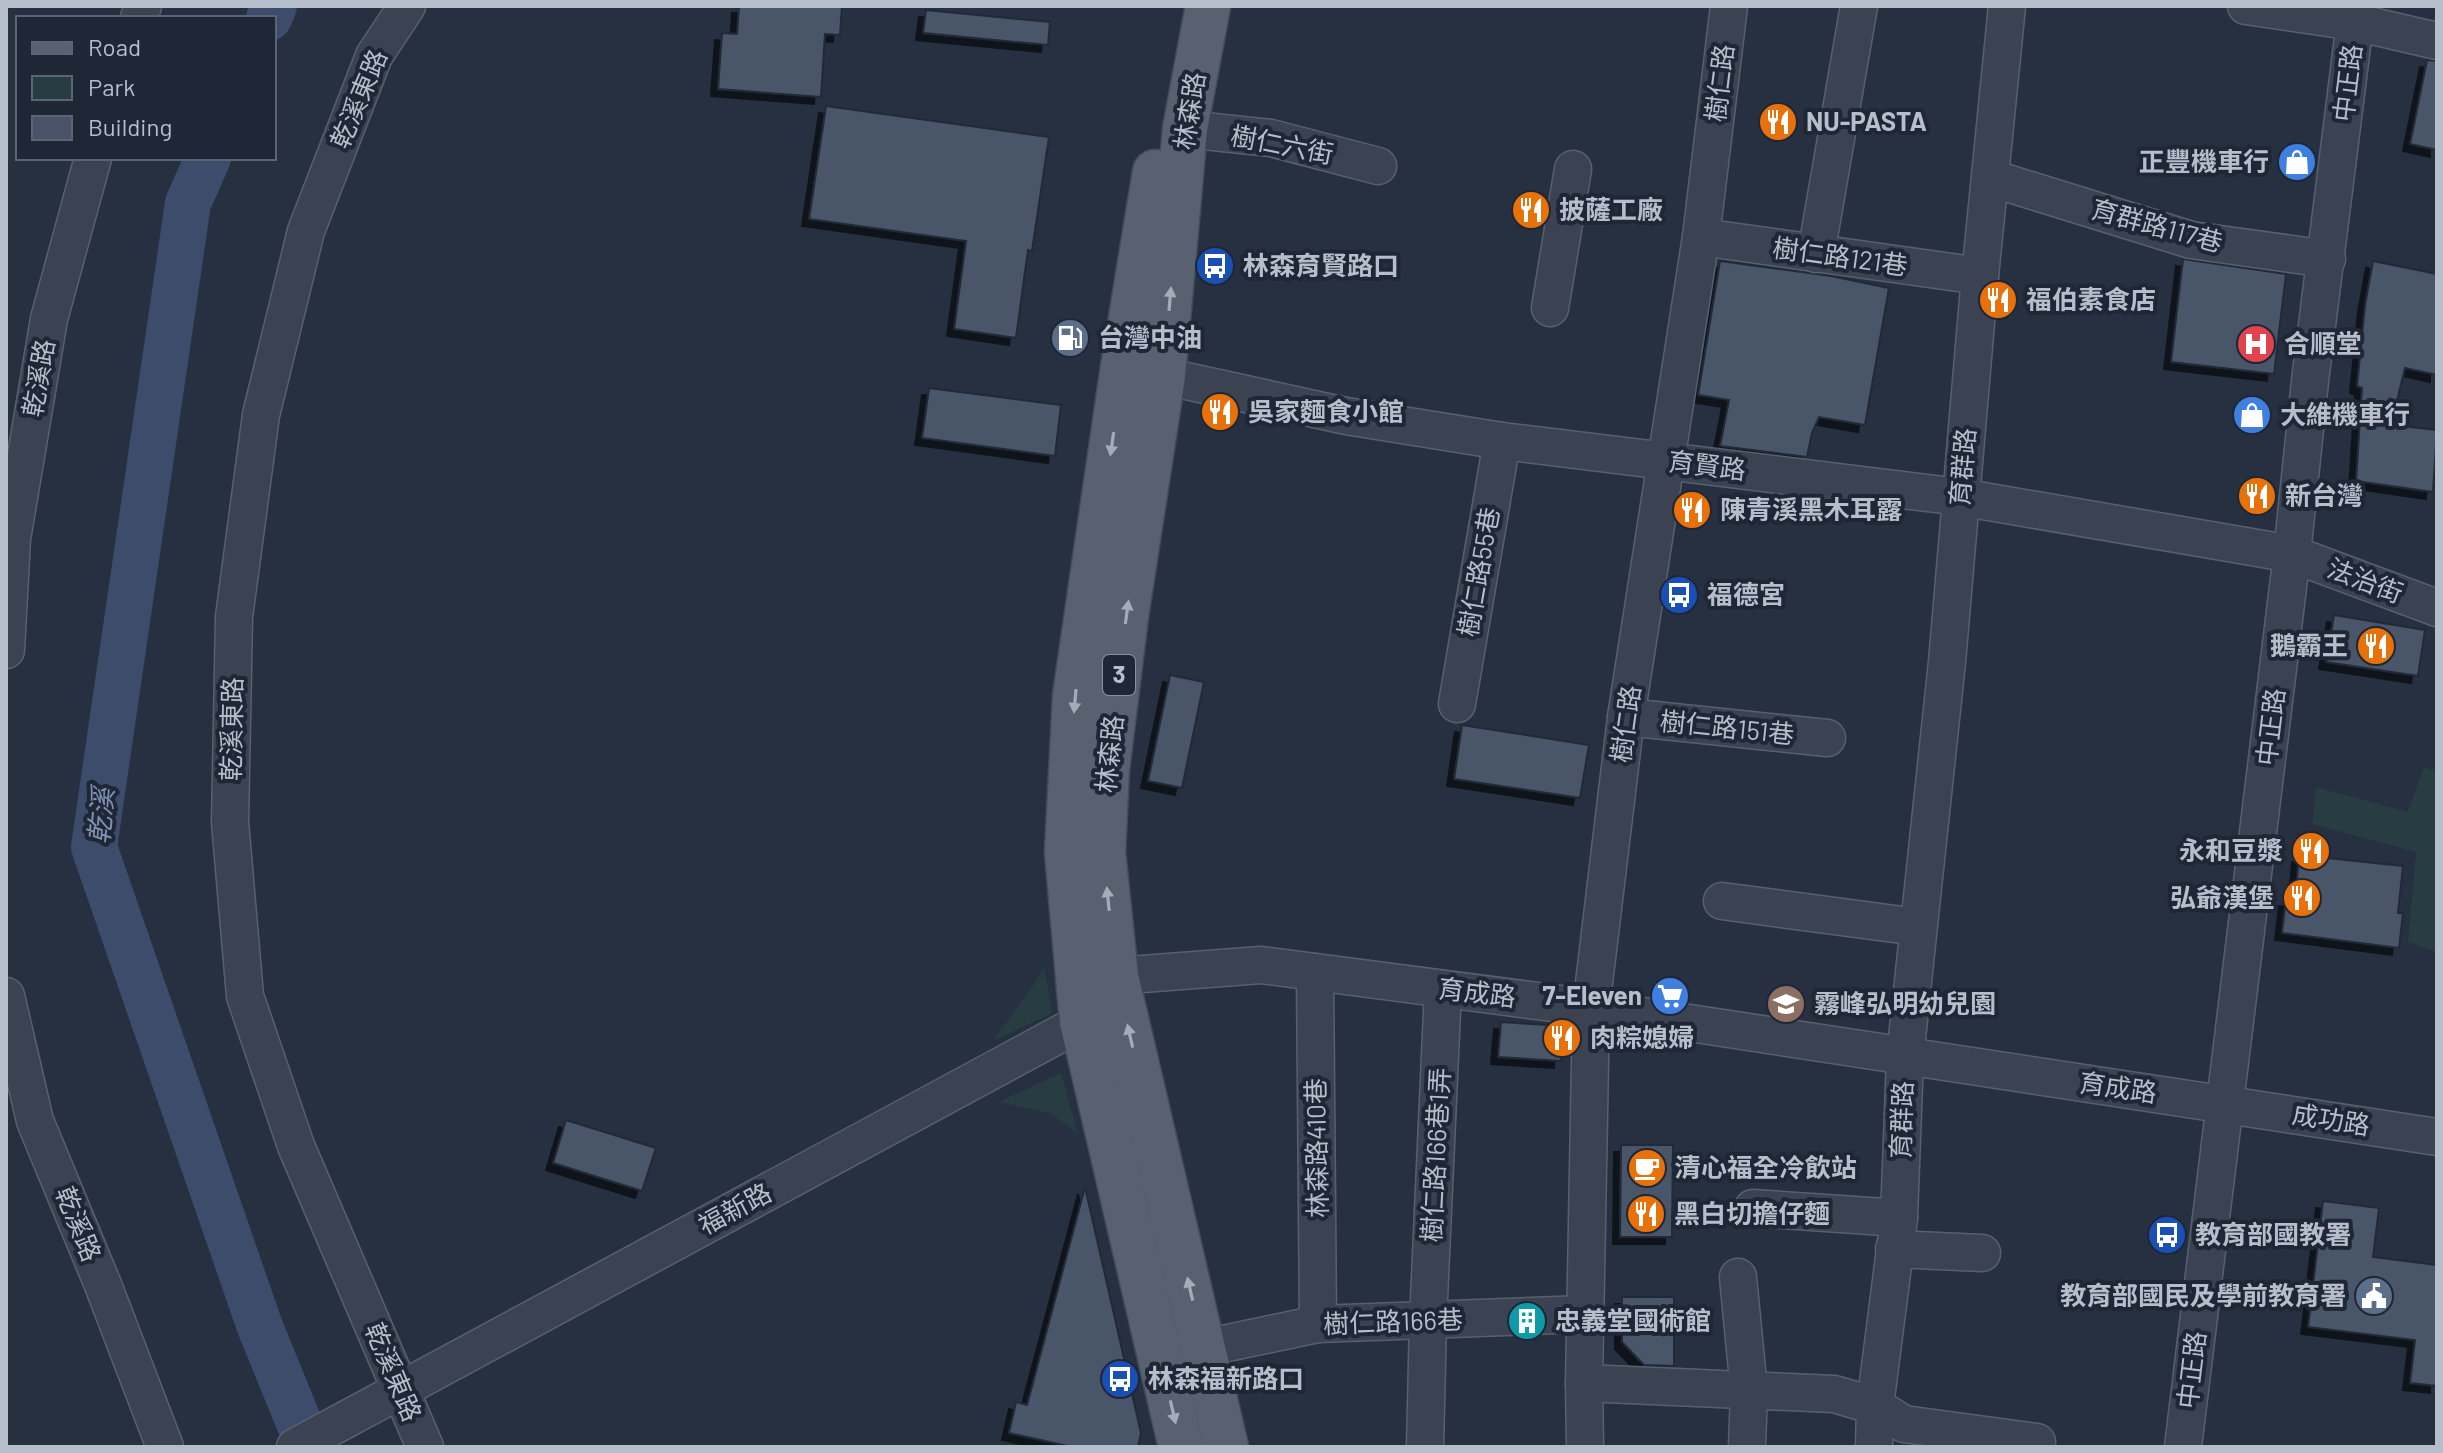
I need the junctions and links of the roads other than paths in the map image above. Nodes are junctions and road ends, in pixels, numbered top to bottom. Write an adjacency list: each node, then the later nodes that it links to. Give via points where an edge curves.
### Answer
1 (407, 6): 51 (street, 乾溪東路, via 374,56 306,231 261,415 234,617 230,822 245,996 296,1146)
2 (1182, 6): 20 (main road, 林森路 / 3)
3 (1208, 6): 10 (main road, 林森路 / 3)
4 (1729, 6): 15 (street, 樹仁路)
5 (1859, 6): 16 (street)
6 (2007, 6): 14 (street, 育群路)
7 (2246, 6): 8 (street)
8 (2356, 14): 9 (street); 17 (street, 中正路)
9 (2437, 41)
10 (1185, 129): 12 (street, 樹仁六街, via 1271,138); 20 (main road, 林森路 / 3, one-way to 10)
11 (92, 160): 26 (street, 乾溪路, via 49,319 12,539)
12 (1378, 166)
13 (1573, 169): 19 (street)
14 (1991, 178): 17 (street, 育群路117巷, via 2191,240); 18 (street, 育群路)
15 (1701, 237): 16 (street, 樹仁路121巷); 22 (street, 樹仁路)
16 (1816, 254): 18 (street, 樹仁路121巷)
17 (2327, 259): 24 (street, 中正路)
18 (1980, 276): 23 (street, 育群路)
19 (1550, 308)
20 (1143, 372): 21 (street, 育賢路, via 1346,416); 33 (main road, 林森路 / 3, one-way to 20, via 1103,852); 37 (main road, 林森路 / 3, one-way to 37, via 1075,696 1067,852)
21 (1502, 441): 22 (street, 育賢路); 27 (street, 樹仁路55巷)
22 (1666, 461): 23 (street, 育賢路); 28 (street, 樹仁路)
23 (1960, 497): 24 (street, 育賢路); 31 (street, 育群路)
24 (2292, 554): 25 (street, 法治街); 39 (street, 中正路)
25 (2437, 608)
26 (6, 650)
27 (1457, 704)
28 (1626, 717): 29 (street, 樹仁路151巷); 36 (street, 樹仁路)
29 (1827, 738)
30 (1722, 901): 31 (street)
31 (1917, 927): 38 (street, 育群路)
32 (1315, 972): 33 (street, 育成路, via 1261,965); 34 (street, 育成路); 47 (street, 林森路410巷)
33 (1116, 976): 37 (street); 48 (main road, 林森路 / 3, one-way to 33)
34 (1443, 989): 36 (street, 育成路); 46 (street, 樹仁路166巷1弄)
35 (6, 996): 54 (street, 乾溪路, via 35,1121)
36 (1591, 1008): 38 (street, 育成路); 45 (street, 樹仁路)
37 (1082, 1022): 51 (street, 福新路); 57 (main road, 林森路 / 3, one-way to 57)
38 (1905, 1057): 39 (street, 育成路); 42 (street, 育群路)
39 (2225, 1104): 40 (street, 成功路); 63 (street, 中正路)
40 (2437, 1137)
41 (1753, 1208): 42 (street)
42 (1896, 1233): 43 (street); 52 (street, 育群路)
43 (1982, 1253)
44 (1738, 1277): 50 (street)
45 (1585, 1314): 46 (street, 樹仁路166巷); 49 (street, 樹仁路)
46 (1428, 1321): 47 (street, 樹仁路166巷); 59 (street, 樹仁路166巷1弄)
47 (1318, 1324): 48 (street, 樹仁路166巷)
48 (1204, 1348): 58 (main road, 林森路 / 3)
49 (1584, 1383): 50 (street); 60 (street, 樹仁路)
50 (1749, 1391): 52 (street, via 1834,1394); 61 (street)
51 (394, 1393): 55 (street, 福新路); 56 (street, 乾溪東路)
52 (1875, 1406): 53 (street, via 1904,1424); 62 (street, 育群路)
53 (2037, 1442)
54 (165, 1447)
55 (295, 1447)
56 (425, 1447)
57 (1181, 1447)
58 (1226, 1447)
59 (1425, 1447)
60 (1585, 1447)
61 (1747, 1447)
62 (1874, 1447)
63 (2183, 1447)

